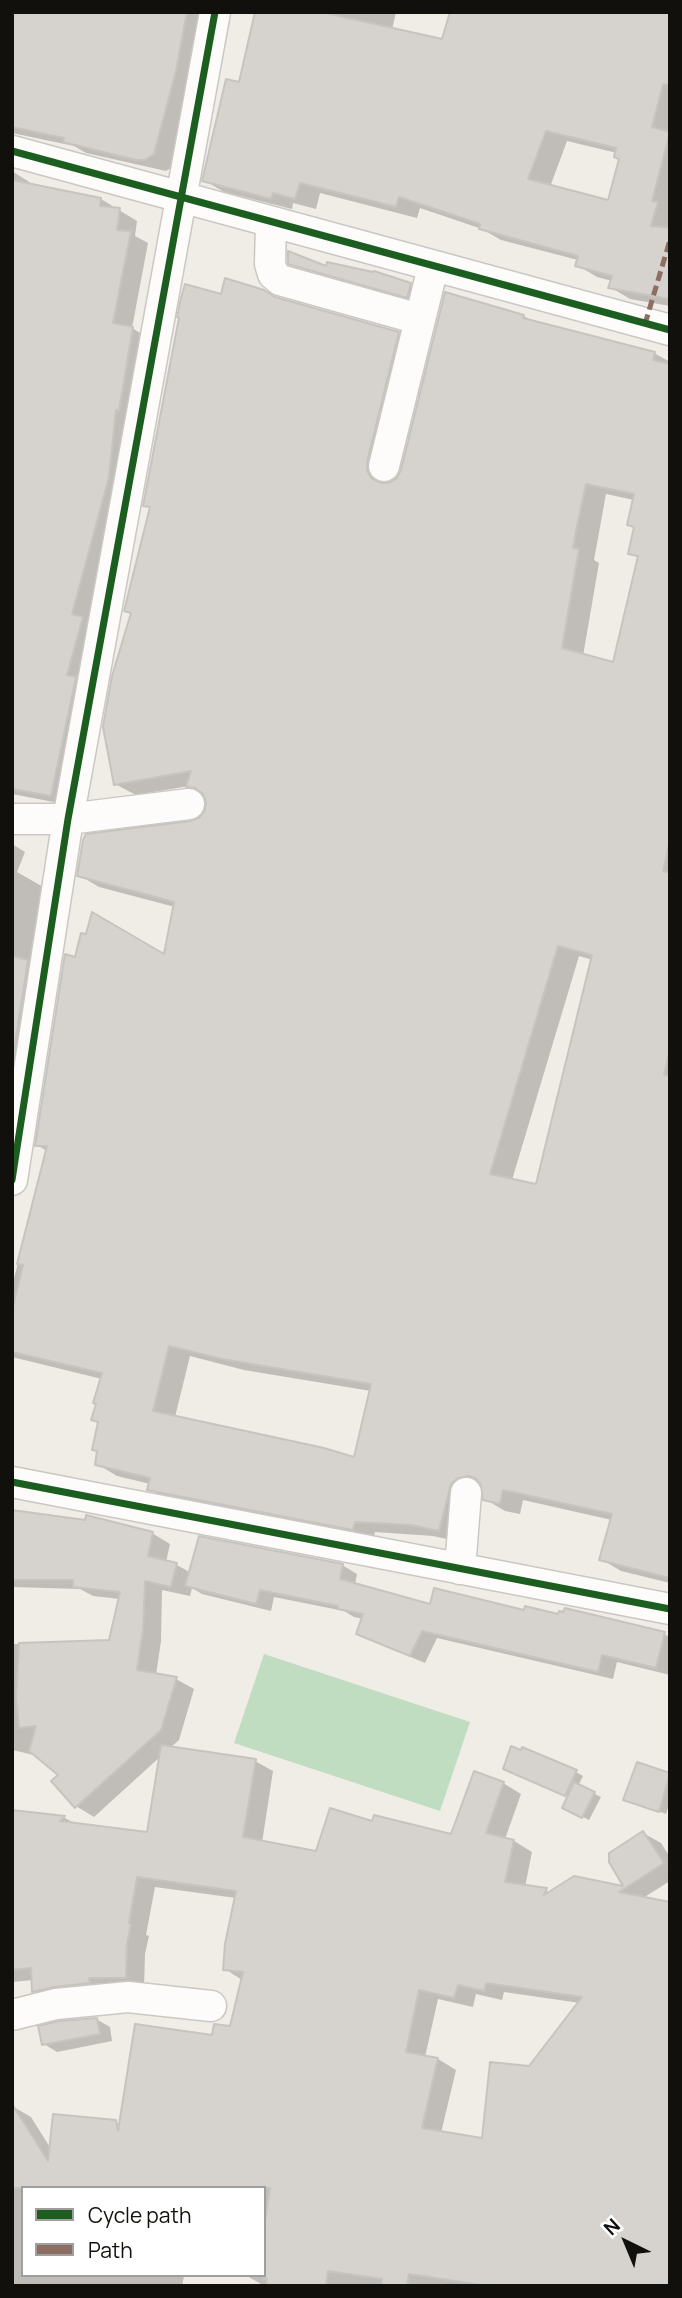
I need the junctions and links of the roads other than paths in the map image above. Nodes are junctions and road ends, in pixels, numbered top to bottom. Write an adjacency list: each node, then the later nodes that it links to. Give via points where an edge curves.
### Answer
1 (215, 12): 3 (street)
2 (12, 151): 3 (street)
3 (182, 199): 4 (street); 11 (street)
4 (271, 223): 5 (street); 6 (street, via 270,264 280,280)
5 (433, 267): 6 (street); 7 (street)
6 (419, 319): 8 (street)
7 (670, 330)
8 (384, 466)
9 (189, 804): 11 (street)
10 (12, 819): 11 (street)
11 (68, 819): 12 (street)
12 (12, 1180)
13 (12, 1482): 15 (street)
14 (466, 1493): 15 (street)
15 (460, 1569): 16 (street)
16 (670, 1609)
17 (211, 2006): 18 (street, via 128,1997 56,2004)
18 (12, 2015)

